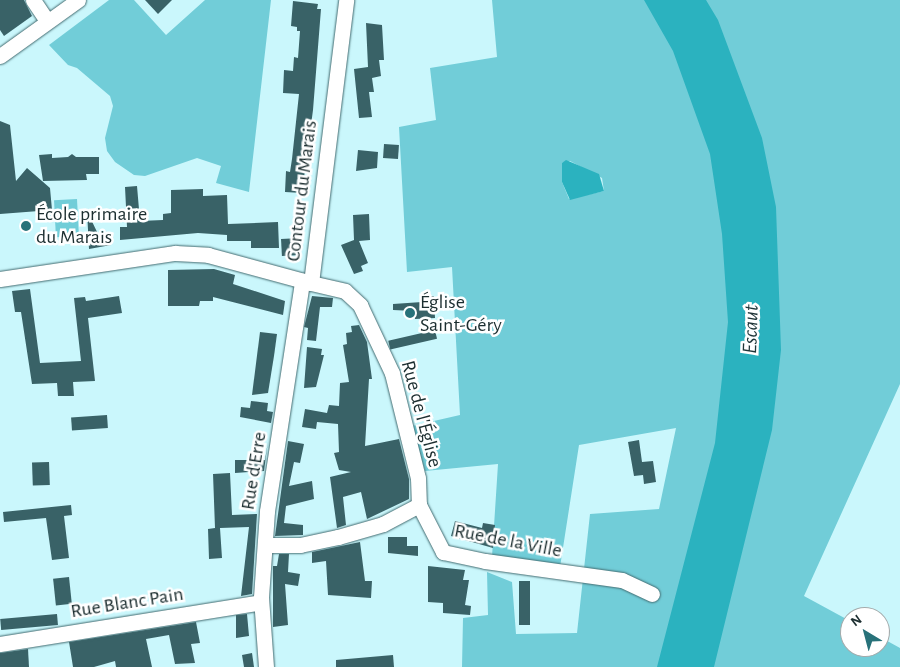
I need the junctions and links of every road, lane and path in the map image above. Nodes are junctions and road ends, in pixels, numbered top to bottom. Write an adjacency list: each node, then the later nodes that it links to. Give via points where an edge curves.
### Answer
1 (33, 0): 4 (street)
2 (78, 0): 4 (street)
3 (346, 0): 7 (street, Contour du Marais)
4 (47, 21): 5 (street)
5 (0, 56)
6 (0, 280): 7 (street, Contour du Marais, via 175,253 208,255)
7 (306, 282): 8 (street, Rue de l'Église, via 345,291 360,305 392,373 418,478); 9 (street, Rue d'Erre, via 269,498)
8 (419, 505): 9 (street, via 383,524 338,537 300,545); 10 (street, Rue de la Ville, via 443,552 622,580)
9 (265, 545): 11 (street, Rue d'Erre)
10 (652, 594)
11 (261, 602): 12 (street, Rue Blanc Pain); 13 (street, Rue d'Erre)
12 (0, 644)
13 (266, 667)

